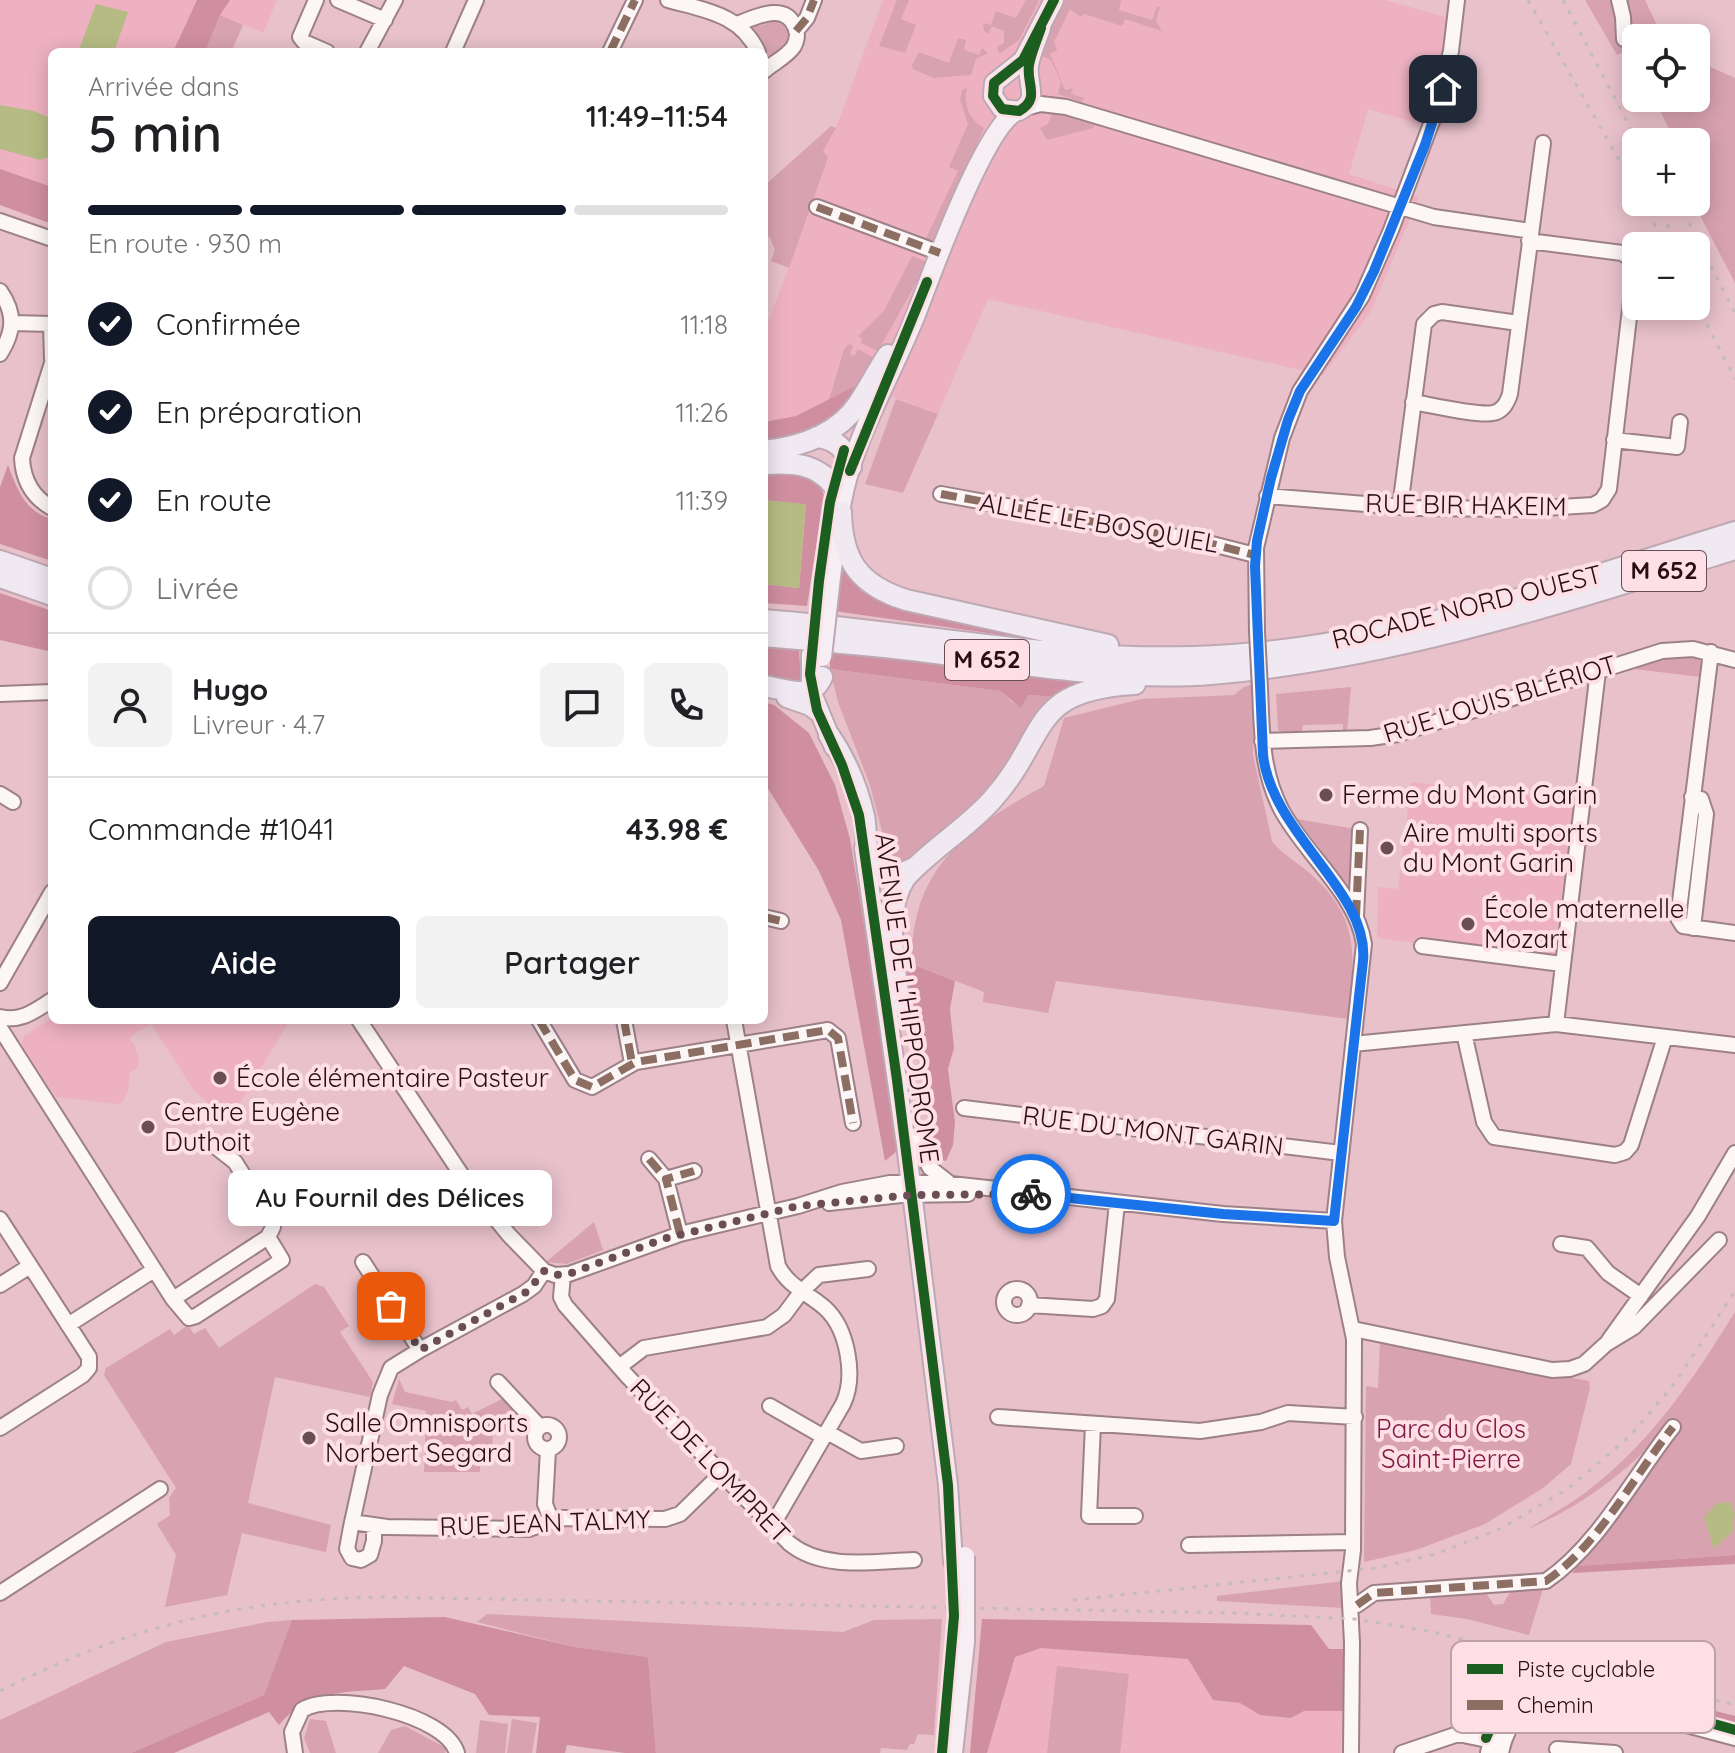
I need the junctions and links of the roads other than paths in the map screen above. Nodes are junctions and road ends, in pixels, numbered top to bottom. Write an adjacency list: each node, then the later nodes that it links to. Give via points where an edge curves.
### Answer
1 (316, 0): 16 (street, via 300,36)
2 (338, 0): 11 (street)
3 (395, 0): 11 (street)
4 (476, 0): 18 (street)
5 (635, 0): 19 (street)
6 (668, 0): 12 (street)
7 (814, 0): 15 (street)
8 (1054, 0): 14 (main road)
9 (1457, 0): 30 (street, via 1437,108)
10 (1619, 0): 13 (street)
11 (385, 20): 17 (street)
12 (737, 24): 15 (street, via 776,12 790,18); 20 (street)
13 (1623, 24)
14 (1041, 28): 22 (main road, via 1023,60); 23 (main road, via 1029,66)
15 (796, 31): 21 (street, via 793,47)
16 (305, 48)
17 (369, 48)
18 (455, 48)
19 (612, 48)
20 (756, 48)
21 (768, 68)
22 (1006, 73): 23 (main road, via 1022,74); 24 (main road, via 993,86)
23 (1031, 83): 25 (street); 26 (main road, via 1032,97)
24 (995, 102): 26 (main road, via 1002,109); 28 (main road, via 996,118)
25 (1066, 107): 26 (street, via 1041,104); 30 (street, RUE BIR HAKEIM)
26 (1020, 110): 28 (main road, via 1003,122)
27 (1543, 143): 32 (street)
28 (985, 153): 34 (main road)
29 (817, 207): 34 (street)
30 (1400, 207): 32 (street, RUE BIR HAKEIM); 52 (street, via 1362,296 1300,391)
31 (0, 221): 33 (street)
32 (1530, 236): 38 (street); 46 (street, RUE BIR HAKEIM, via 1619,252 1634,263)
33 (48, 238)
34 (940, 253): 35 (main road)
35 (927, 282): 41 (main road, AVENUE DE L'HIPPODROME); 48 (main road, AVENUE DE L'HIPPODROME)
36 (0, 291): 37 (street)
37 (12, 323): 39 (street); 40 (street)
38 (1518, 323): 43 (street, via 1442,312 1428,318); 43 (street, via 1510,394 1502,409 1487,413)
39 (48, 324)
40 (0, 354)
41 (888, 355): 45 (highway, via 853,411); 48 (main road, AVENUE DE L'HIPPODROME)
42 (48, 374): 53 (street, via 22,458 32,492)
43 (1413, 402): 54 (street)
44 (1680, 422): 46 (street, via 1677,447)
45 (817, 437): 47 (highway); 48 (highway, via 833,441)
46 (1614, 440): 54 (street, RUE BIR HAKEIM, via 1608,492 1593,505)
47 (768, 450)
48 (848, 459): 50 (main road, AVENUE DE L'HIPPODROME); 55 (main road, AVENUE DE L'HIPPODROME)
49 (768, 464): 50 (highway, via 813,468)
50 (834, 486): 62 (main road, AVENUE DE L'HIPPODROME)
51 (941, 494): 58 (street, ALLÉE LE BOSQUIEL)
52 (1267, 496): 54 (street, RUE BIR HAKEIM); 58 (street)
53 (48, 505)
54 (1400, 507)
55 (841, 512): 62 (main road, AVENUE DE L'HIPPODROME); 69 (highway, via 850,561 864,578 895,596 1105,645)
56 (1735, 532): 69 (highway, ROCADE NORD OUEST / M 652, via 1408,627 1296,647)
57 (1735, 549): 72 (highway, ROCADE NORD OUEST / M 652, via 1428,640)
58 (1255, 555): 78 (street, bridge)
59 (0, 561): 61 (highway)
60 (0, 577): 63 (highway)
61 (48, 578)
62 (825, 579): 73 (main road, AVENUE DE L'HIPPODROME)
63 (48, 594)
64 (768, 611): 66 (highway)
65 (768, 620): 66 (highway, ROCADE NORD OUEST / M 652)
66 (837, 625): 69 (highway, ROCADE NORD OUEST / M 652, via 1071,653)
67 (768, 636): 72 (highway, ROCADE NORD OUEST / M 652, via 1073,670)
68 (1711, 652): 70 (street, RUE LOUIS BLÉRIOT); 71 (street, RUE LOUIS BLÉRIOT, via 1662,651); 86 (street, via 1692,797 1704,803 1706,814 1693,928)
69 (1194, 657)
70 (1735, 660)
71 (1598, 671): 78 (street, RUE LOUIS BLÉRIOT, via 1388,736); 88 (street)
72 (1210, 674): 80 (highway, via 1103,687 1065,699 1040,725 991,800)
73 (817, 678): 74 (highway, via 797,692); 77 (main road, AVENUE DE L'HIPPODROME); 81 (main road, AVENUE DE L'HIPPODROME, via 866,798)
74 (768, 687)
75 (48, 692): 76 (street)
76 (0, 694)
77 (829, 735): 81 (highway, via 851,775 870,858); 107 (main road, AVENUE DE L'HIPPODROME, via 859,815)
78 (1262, 741): 83 (street, via 1265,767 1281,809)
79 (1360, 830): 83 (street)
80 (914, 868): 81 (highway, via 895,874); 91 (highway, via 901,885 894,910)
81 (879, 869): 91 (main road, AVENUE DE L'HIPPODROME)
82 (48, 899): 89 (street)
83 (1356, 916): 101 (street, via 1364,949)
84 (768, 918): 85 (street)
85 (781, 921)
86 (1735, 933)
87 (1422, 946): 88 (street)
88 (1562, 964): 97 (street)
89 (0, 983)
90 (48, 1003): 92 (street, via 22,1019)
91 (899, 1005): 107 (main road, AVENUE DE L'HIPPODROME)
92 (0, 1017)
93 (362, 1024): 133 (street, via 469,1186)
94 (541, 1024): 104 (street, via 572,1076 583,1085 598,1085)
95 (625, 1024): 104 (street)
96 (735, 1024): 103 (street)
97 (1556, 1024): 99 (street); 100 (street)
98 (0, 1028): 132 (street)
99 (1464, 1033): 100 (street, via 1485,1126 1494,1137 1615,1155 1631,1145); 101 (street)
100 (1665, 1037): 102 (street)
101 (1353, 1044): 109 (street)
102 (1735, 1045)
103 (738, 1046): 104 (street); 106 (street, via 833,1032); 121 (street)
104 (632, 1063)
105 (964, 1108): 109 (street, RUE DU MONT GARIN)
106 (853, 1123)
107 (911, 1142): 114 (street, via 898,1170); 115 (street, via 930,1168); 116 (main road, AVENUE DE L'HIPPODROME)
108 (216, 1147): 126 (street, via 235,1162 270,1217)
109 (1341, 1153): 123 (street)
110 (1735, 1153): 137 (street)
111 (649, 1159): 113 (street)
112 (694, 1171): 113 (street)
113 (666, 1179): 125 (street)
114 (879, 1184): 116 (street); 120 (street)
115 (952, 1184): 116 (street); 117 (street)
116 (917, 1188): 117 (street); 118 (street); 124 (main road, AVENUE DE L'HIPPODROME); 165 (main road, AVENUE DE L'HIPPODROME, via 961,1496)
117 (1021, 1193): 119 (street)
118 (863, 1199): 120 (street); 124 (street, via 899,1204)
119 (1117, 1203): 123 (street); 139 (street, via 1102,1306)
120 (798, 1206): 121 (street)
121 (766, 1213): 125 (street); 136 (street, via 778,1266)
122 (0, 1219): 130 (street)
123 (1334, 1221): 141 (street)
124 (915, 1225): 165 (main road, AVENUE DE L'HIPPODROME)
125 (680, 1234): 134 (street)
126 (268, 1237): 138 (street); 138 (street, via 282,1260 189,1318)
127 (1719, 1240): 142 (street, via 1644,1319)
128 (1561, 1244): 137 (street, via 1587,1248 1608,1273)
129 (363, 1262): 143 (street)
130 (30, 1266): 135 (street); 140 (street)
131 (868, 1269): 136 (street, via 819,1275)
132 (154, 1270): 138 (street); 140 (street)
133 (544, 1271): 134 (street); 143 (street, via 528,1291)
134 (563, 1275): 144 (street, RUE DE LOMPRET, via 563,1301)
135 (0, 1285)
136 (801, 1292): 144 (street, via 767,1327 644,1348); 152 (street, via 831,1314 846,1352 849,1388)
137 (1641, 1296): 142 (street)
138 (173, 1299)
139 (1029, 1305)
140 (68, 1325): 151 (street, via 89,1357 87,1371)
141 (1353, 1329): 142 (street, via 1561,1370 1590,1361); 148 (street)
142 (1606, 1344)
143 (420, 1350): 160 (street, via 385,1378)
144 (619, 1367): 154 (street, RUE DE LOMPRET)
145 (498, 1382): 159 (street, via 540,1427 551,1425 559,1433 557,1444 548,1450 545,1504)
146 (770, 1406): 152 (street)
147 (998, 1417): 149 (street)
148 (1355, 1417): 149 (street, via 1288,1413 1200,1431); 164 (street)
149 (1093, 1424): 157 (street)
150 (1673, 1427): 169 (street, via 1594,1534 1546,1581)
151 (0, 1428)
152 (825, 1435): 153 (street, via 861,1451); 162 (street)
153 (896, 1446)
154 (721, 1474): 159 (street, RUE JEAN TALMY, via 670,1518); 162 (street, RUE DE LOMPRET)
155 (160, 1489): 168 (street)
156 (1073, 1516): 157 (street)
157 (1089, 1516): 158 (street)
158 (1135, 1516)
159 (551, 1519): 161 (street, RUE JEAN TALMY, via 529,1529)
160 (352, 1522): 161 (street, RUE JEAN TALMY); 161 (street, via 347,1549 356,1560 370,1555)
161 (374, 1526)
162 (772, 1526): 166 (street, RUE DE LOMPRET, via 795,1547 822,1560)
163 (1189, 1545): 164 (street)
164 (1353, 1546): 167 (street); 172 (street)
165 (959, 1558): 171 (main road, AVENUE DE L'HIPPODROME)
166 (914, 1560)
167 (1357, 1583): 169 (street); 170 (street)
168 (0, 1593)
169 (1374, 1593): 170 (street)
170 (1357, 1605): 172 (street)
171 (959, 1643): 179 (main road, AVENUE DE L'HIPPODROME); 180 (main road, AVENUE DE L'HIPPODROME)
172 (1352, 1643): 181 (street)
173 (1715, 1733): 174 (street)
174 (1735, 1738)
175 (1496, 1747): 182 (street, via 1458,1734)
176 (1557, 1749): 183 (street)
177 (295, 1753): 178 (street, via 292,1732 298,1715 308,1706 336,1703 417,1719 450,1741)
178 (457, 1753)
179 (942, 1753)
180 (953, 1753)
181 (1351, 1753)
182 (1402, 1753)
183 (1615, 1753)

